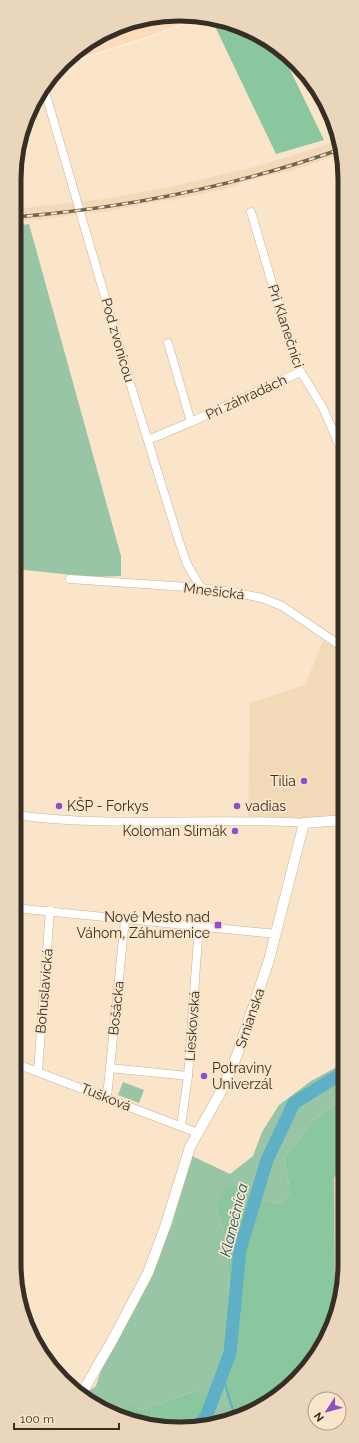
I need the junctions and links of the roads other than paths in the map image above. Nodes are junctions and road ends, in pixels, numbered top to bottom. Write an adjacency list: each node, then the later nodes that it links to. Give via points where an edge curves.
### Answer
1 (173, 21): 2 (main road)
2 (90, 49)
3 (46, 94): 8 (street, Pod zvonicou)
4 (251, 212): 6 (street, Pri Klanečnici)
5 (168, 342): 7 (street, Pri záhradách)
6 (300, 372): 7 (street, Pri záhradách); 9 (street, Pri Klanečnici, via 323,408)
7 (191, 422): 8 (street, Pri záhradách)
8 (148, 440): 11 (street, Pod zvonicou, via 187,564)
9 (338, 442)
10 (70, 579): 11 (street, Mnešická)
11 (202, 588): 12 (street, Mnešická, via 240,593 282,606)
12 (338, 644)
13 (21, 816): 15 (street, via 46,819)
14 (338, 820): 15 (street)
15 (304, 823): 20 (street, Srnianska)
16 (21, 908): 17 (street)
17 (50, 910): 18 (street); 23 (street, Bohuslavická)
18 (125, 919): 19 (street); 22 (street, Bošácka)
19 (199, 925): 20 (street); 24 (street, Lieskovská)
20 (276, 934): 27 (street, Srnianska, via 235,1060)
21 (21, 1065): 23 (street, Tušková)
22 (110, 1068): 24 (street); 25 (street, Bošácka)
23 (38, 1071): 25 (street, Tušková)
24 (188, 1076): 26 (street, Lieskovská)
25 (107, 1097): 26 (street, Tušková)
26 (181, 1126): 27 (street, Tušková)
27 (198, 1133): 28 (street, Srnianska, via 187,1156 166,1227 148,1273)
28 (84, 1390)

